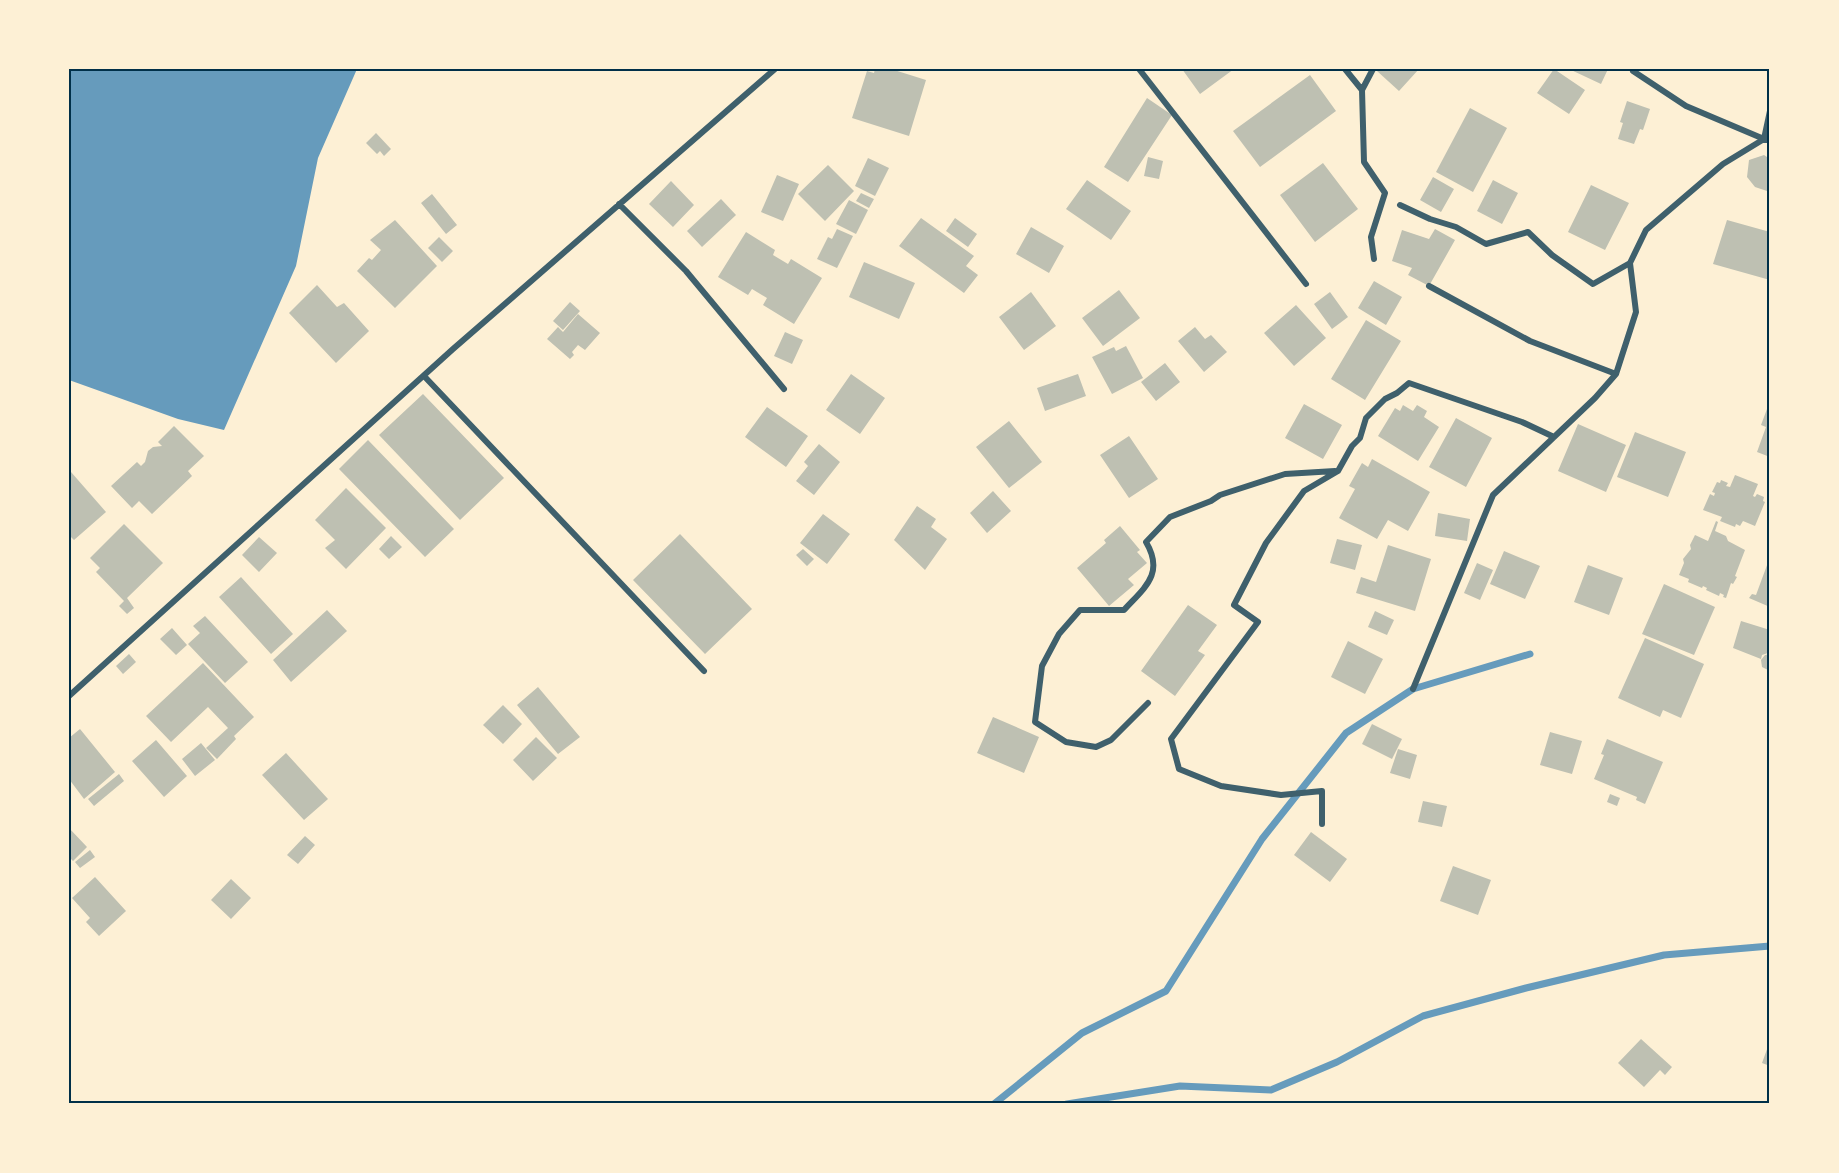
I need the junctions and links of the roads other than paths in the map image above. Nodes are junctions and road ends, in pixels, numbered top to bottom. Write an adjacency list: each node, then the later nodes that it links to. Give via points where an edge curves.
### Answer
1 (775, 69): 9 (street)
2 (1139, 69): 13 (street)
3 (1345, 69): 6 (street)
4 (1373, 69): 6 (street)
5 (1633, 71): 8 (street, via 1686,106)
6 (1362, 90): 11 (street, via 1364,162 1385,193 1371,237)
7 (1770, 111): 8 (street)
8 (1767, 140): 12 (street, via 1723,164 1646,230)
9 (619, 204): 16 (street); 17 (street, via 686,271)
10 (1400, 205): 12 (street, via 1456,227 1486,244 1528,232 1593,284)
11 (1374, 259)
12 (1630, 263): 15 (street, via 1636,312)
13 (1306, 284)
14 (1429, 286): 15 (street, via 1530,341)
15 (1616, 374): 18 (street)
16 (424, 376): 20 (street); 22 (street)
17 (784, 389)
18 (1554, 437): 19 (street, via 1409,382 1366,418 1360,438); 21 (street, via 1493,495)
19 (1338, 471): 23 (street, via 1285,474 1220,495 1170,517 1146,542 1154,560 1151,580 1124,610 1080,610 1059,634 1042,666 1035,722 1066,742 1096,747 1112,740); 24 (street, via 1304,491 1266,543 1234,605 1258,622 1171,739 1179,769 1221,786 1281,795 1322,791)
20 (704, 671)
21 (1413, 689)
22 (69, 696)
23 (1148, 703)
24 (1322, 824)

